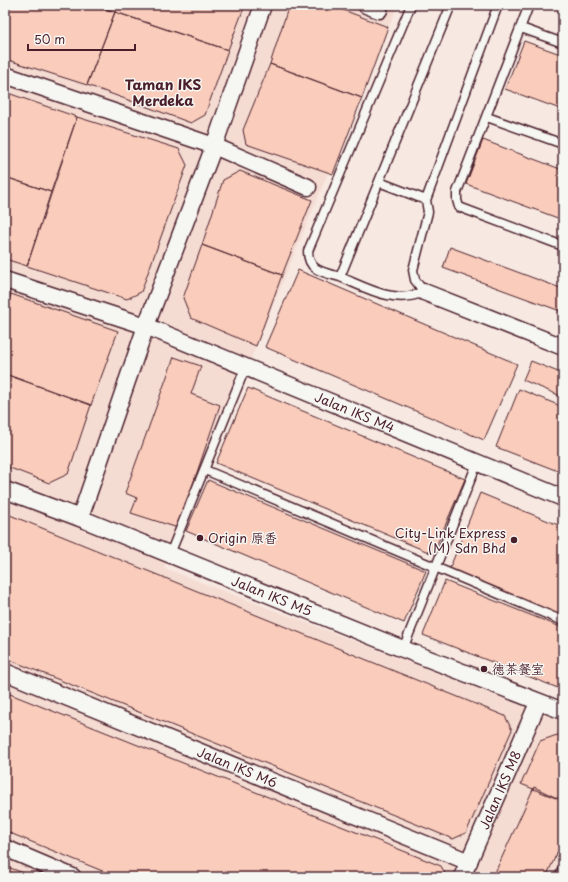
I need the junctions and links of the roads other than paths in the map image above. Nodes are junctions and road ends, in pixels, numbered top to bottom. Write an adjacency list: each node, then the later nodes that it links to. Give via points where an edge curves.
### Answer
1 (263, 5): 11 (street)
2 (411, 5): 16 (lane, via 308,251 308,260 315,269)
3 (450, 5): 12 (lane)
4 (498, 5): 14 (lane)
5 (529, 5): 6 (lane)
6 (521, 28): 7 (lane); 9 (lane)
7 (563, 42)
8 (5, 75): 11 (street)
9 (487, 117): 10 (lane); 15 (lane, via 457,192 459,207)
10 (563, 144)
11 (214, 146): 13 (street); 19 (street)
12 (378, 182): 14 (lane); 16 (lane)
13 (308, 187)
14 (426, 200): 18 (lane, via 428,212 413,270 415,280)
15 (563, 246)
16 (340, 277): 18 (lane, via 389,297 413,297)
17 (5, 280): 19 (street, Jalan IKS M4)
18 (424, 292): 20 (street)
19 (146, 326): 21 (street, Jalan IKS M4); 26 (street)
20 (563, 347)
21 (246, 366): 22 (street, Jalan IKS M4); 23 (lane)
22 (478, 461): 25 (street, Jalan IKS M4); 28 (lane)
23 (205, 470): 27 (lane); 28 (lane)
24 (5, 490): 26 (street, Jalan IKS M5)
25 (563, 498)
26 (80, 518): 27 (street, Jalan IKS M5)
27 (170, 554): 30 (street, Jalan IKS M5)
28 (435, 566): 29 (lane); 30 (lane)
29 (563, 620)
30 (403, 649): 32 (street, Jalan IKS M5)
31 (5, 672): 35 (street, Jalan IKS M6)
32 (538, 703): 33 (street, Jalan IKS M5); 35 (street, Jalan IKS M8)
33 (563, 711)
34 (5, 848): 37 (street)
35 (470, 862): 38 (street, Jalan IKS M8)
36 (563, 868): 39 (lane)
37 (73, 877)
38 (462, 877)
39 (559, 877)

